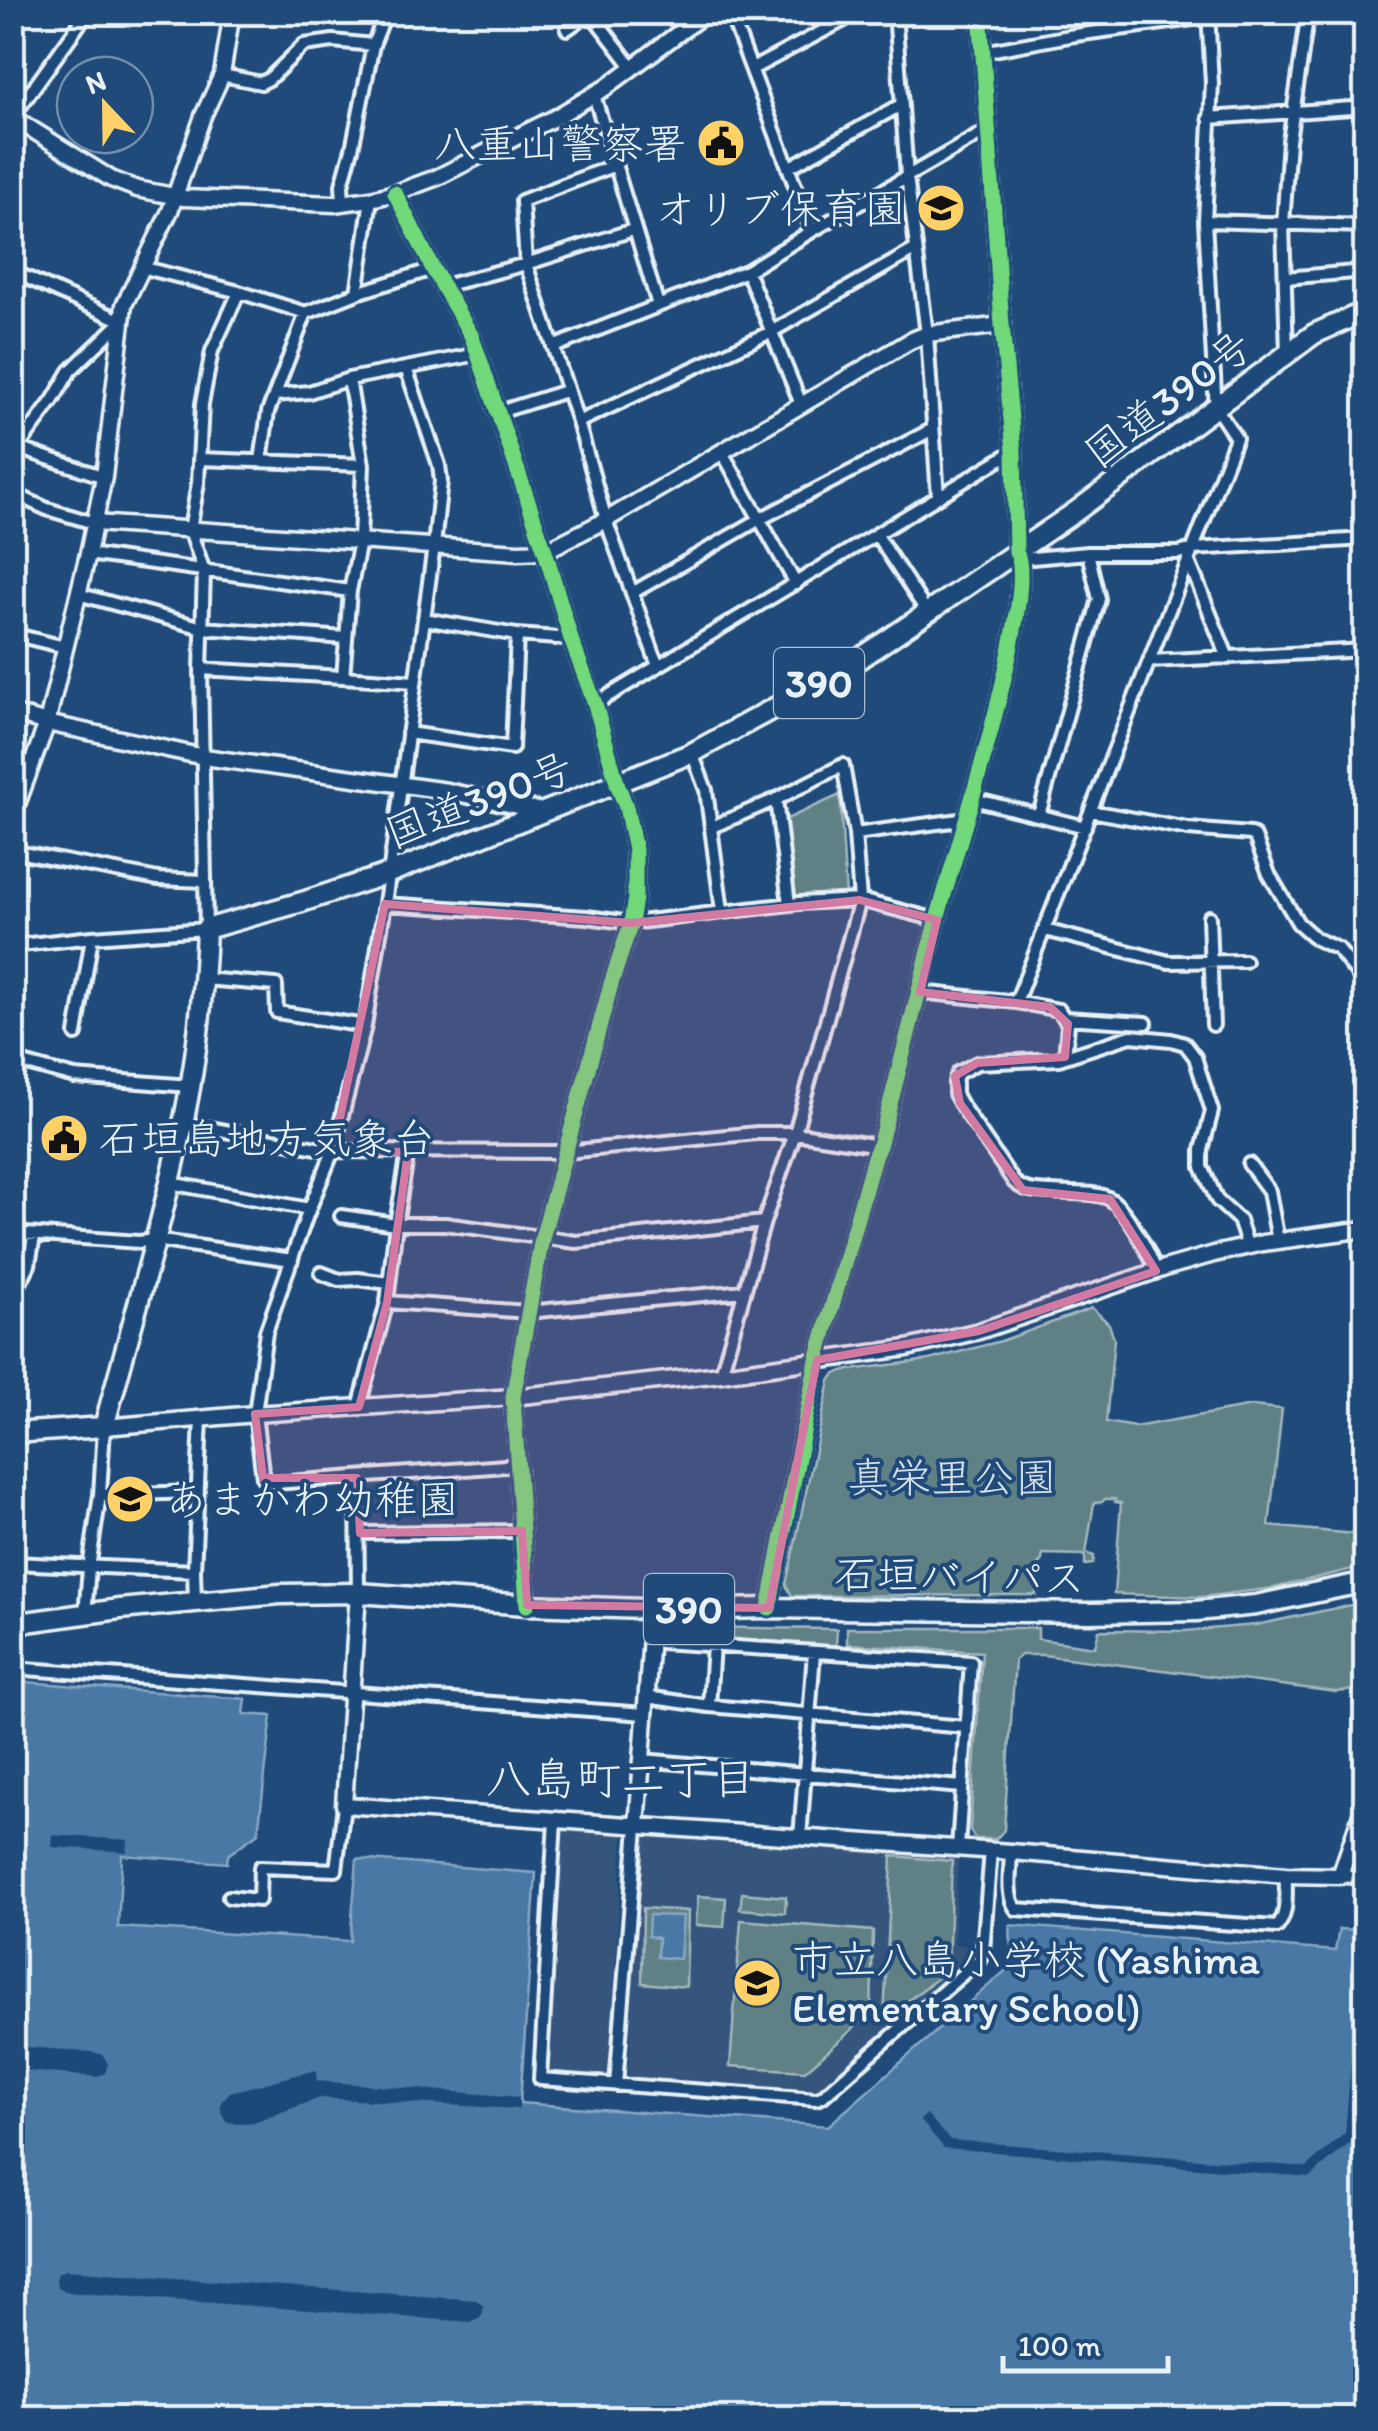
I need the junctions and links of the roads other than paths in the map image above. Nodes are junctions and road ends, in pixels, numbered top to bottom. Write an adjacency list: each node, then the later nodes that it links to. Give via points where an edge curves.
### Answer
1 (88, 12): 23 (street)
2 (232, 12): 18 (street)
3 (386, 12): 14 (street)
4 (707, 12): 16 (street)
5 (730, 12): 17 (street)
6 (859, 12): 17 (street)
7 (896, 12): 20 (street)
8 (980, 12): 15 (street)
9 (1244, 12): 12 (street)
10 (1308, 12): 22 (street)
11 (591, 13): 13 (street); 16 (street)
12 (1208, 15): 15 (street); 24 (street)
13 (568, 30)
14 (373, 45): 18 (street, via 304,45 261,82); 32 (street)
15 (983, 52): 25 (street)
16 (633, 68): 19 (street)
17 (752, 68): 27 (street)
18 (222, 75): 30 (street)
19 (594, 95): 26 (street); 29 (street)
20 (901, 105): 27 (street); 28 (street)
21 (1366, 107): 22 (street)
22 (1294, 111): 24 (street); 34 (street)
23 (13, 117): 30 (street, via 111,179)
24 (1209, 118): 33 (street)
25 (988, 130): 28 (street); 53 (street)
26 (615, 165): 36 (street); 39 (street, via 522,201)
27 (788, 168): 37 (street)
28 (907, 176): 37 (street); 38 (street)
29 (396, 193): 31 (street); 41 (street)
30 (175, 196): 32 (street); 40 (street)
31 (371, 199): 32 (street); 48 (street)
32 (343, 203)
33 (1205, 221): 34 (street); 64 (street)
34 (1283, 224): 35 (street); 45 (street)
35 (1366, 226)
36 (633, 230): 39 (street); 49 (street)
37 (812, 230): 43 (street)
38 (916, 249): 54 (street); 55 (street)
39 (526, 264): 46 (street); 56 (street)
40 (142, 267): 47 (street); 52 (street)
41 (434, 269): 46 (street); 48 (street)
42 (12, 271): 52 (street)
43 (747, 271): 49 (street); 54 (street)
44 (1366, 272): 45 (street)
45 (1285, 278): 58 (street)
46 (444, 286): 57 (street)
47 (240, 292): 51 (street); 72 (street, via 212,351)
48 (358, 292): 51 (street)
49 (658, 305): 56 (street)
50 (1366, 310): 58 (highway, 国道390号 / 390)
51 (306, 313): 62 (street)
52 (122, 321): 70 (street, via 70,371); 75 (street)
53 (1002, 324): 55 (street); 69 (street)
54 (771, 332): 63 (street); 66 (street)
55 (927, 334): 63 (street); 67 (street)
56 (552, 347): 61 (street)
57 (478, 354): 59 (street); 65 (street)
58 (1287, 354): 64 (highway, 国道390号 / 390)
59 (406, 368): 60 (street); 85 (street, via 441,481)
60 (349, 379): 62 (street); 74 (street)
61 (566, 391): 65 (street); 66 (street)
62 (274, 395): 73 (street)
63 (801, 404): 71 (street)
64 (1216, 408): 89 (street, via 1236,438); 90 (highway, 国道390号 / 390)
65 (498, 412): 86 (street)
66 (578, 422): 78 (street)
67 (933, 428): 77 (street); 79 (street)
68 (12, 434): 70 (street)
69 (1014, 451): 77 (street); 90 (street)
70 (16, 452): 75 (street)
71 (722, 452): 78 (street); 79 (street)
72 (200, 459): 73 (street); 81 (street)
73 (261, 461): 74 (street)
74 (363, 465): 84 (street)
75 (104, 477): 80 (street)
76 (12, 493): 80 (street)
77 (938, 496): 82 (street)
78 (606, 520): 86 (street); 94 (street)
79 (760, 520): 92 (street); 94 (street)
80 (94, 523): 81 (street); 88 (street)
81 (190, 530): 84 (street); 91 (street)
82 (876, 534): 92 (street); 96 (street)
83 (1366, 540): 89 (street)
84 (360, 541): 85 (street); 93 (street)
85 (434, 546): 86 (street); 97 (street)
86 (545, 550): 102 (street)
87 (1088, 553): 89 (street); 90 (street); 123 (street, via 1099,598)
88 (88, 554): 91 (street); 95 (street)
89 (1191, 554): 105 (street); 106 (street)
90 (1019, 555): 96 (highway, 国道390号 / 390); 120 (street, via 1022,576 1005,674)
91 (204, 572): 93 (street); 98 (street)
92 (796, 584): 107 (street)
93 (350, 592): 101 (street)
94 (632, 593): 107 (street)
95 (78, 594): 98 (street); 103 (street)
96 (927, 612): 115 (highway, 国道390号 / 390, via 840,672)
97 (424, 619): 100 (street); 110 (street)
98 (202, 628): 101 (street); 108 (street)
99 (12, 634): 103 (street)
100 (517, 635): 102 (street); 114 (street, via 512,748)
101 (346, 638): 109 (street)
102 (572, 639): 111 (street)
103 (65, 647): 113 (street)
104 (1366, 650): 105 (street)
105 (1228, 658): 106 (street)
106 (1150, 661): 122 (street)
107 (658, 666): 111 (street)
108 (201, 669): 109 (street); 116 (street)
109 (343, 677): 110 (street)
110 (416, 682): 114 (street)
111 (595, 704): 117 (street)
112 (12, 713): 113 (street)
113 (46, 723): 116 (street); 124 (street)
114 (408, 734): 118 (street)
115 (692, 753): 117 (highway, 国道390号 / 390); 127 (street)
116 (204, 757): 118 (street); 131 (street)
117 (616, 783): 121 (highway, 国道390号 / 390); 138 (street, via 635,850)
118 (401, 784): 121 (street); 130 (street)
119 (776, 798): 127 (street); 128 (street, via 843,765); 134 (street)
120 (972, 799): 123 (street); 125 (street)
121 (542, 811): 130 (highway, 国道390号 / 390)
122 (1091, 811): 126 (street); 146 (street, via 1256,837 1298,923 1338,950)
123 (1040, 815): 126 (street)
124 (12, 818)
125 (966, 819): 128 (street); 137 (street)
126 (1085, 826): 140 (street)
127 (712, 827): 135 (street)
128 (856, 834): 132 (street)
129 (12, 851): 131 (street, via 158,879)
130 (387, 874): 133 (street); 139 (highway, 国道390号 / 390)
131 (204, 881): 139 (street)
132 (860, 900): 134 (street); 137 (street); 158 (street)
133 (384, 904): 138 (street); 152 (street)
134 (789, 904): 135 (street)
135 (722, 911): 138 (street)
136 (1209, 917): 144 (street)
137 (937, 920): 147 (street)
138 (631, 922): 162 (street)
139 (206, 929): 141 (street); 145 (highway)
140 (1044, 930): 144 (street, via 1169,962); 148 (street)
141 (92, 936): 142 (street); 153 (street)
142 (12, 946)
143 (1245, 961): 144 (street)
144 (1211, 962): 151 (street)
145 (204, 979): 152 (street, via 276,985 277,1012); 156 (highway)
146 (1366, 981)
147 (920, 992): 148 (street); 159 (street)
148 (1016, 1002): 149 (street, via 1059,1010)
149 (1065, 1018): 150 (street); 154 (street)
150 (1146, 1023)
151 (1214, 1025)
152 (365, 1026): 160 (street)
153 (76, 1034)
154 (1065, 1058): 175 (street, via 1130,1036 1185,1044 1212,1111 1202,1168); 177 (street, via 977,1063 958,1073 956,1094 1021,1188 1110,1199)
155 (12, 1060): 156 (street, via 75,1077)
156 (190, 1086): 157 (highway)
157 (182, 1123): 160 (street); 164 (highway)
158 (796, 1133): 159 (street); 162 (street); 167 (street)
159 (879, 1146): 184 (street)
160 (333, 1151): 161 (street); 165 (street)
161 (408, 1152): 162 (street); 168 (street)
162 (566, 1152): 172 (street)
163 (1249, 1164): 174 (street, via 1269,1191)
164 (170, 1183): 165 (street); 173 (highway)
165 (309, 1209): 176 (street)
166 (342, 1216): 168 (street)
167 (764, 1222): 172 (street, via 576,1242); 180 (street)
168 (396, 1224): 172 (street); 179 (street)
169 (1366, 1228): 174 (street)
170 (12, 1233): 171 (street)
171 (34, 1236): 173 (street); 181 (street)
172 (542, 1238): 183 (street)
173 (155, 1240): 176 (street); 190 (highway)
174 (1278, 1241): 175 (street)
175 (1248, 1247): 177 (street)
176 (292, 1260): 188 (street, via 266,1332)
177 (1156, 1271): 184 (street, via 980,1331)
178 (321, 1273): 179 (street)
179 (389, 1283): 182 (street)
180 (744, 1291): 183 (street); 185 (street)
181 (12, 1298)
182 (387, 1302): 183 (street); 187 (street)
183 (528, 1312): 186 (street)
184 (816, 1360): 185 (street); 205 (street)
185 (721, 1374): 186 (street)
186 (513, 1397): 187 (street); 192 (street)
187 (360, 1408): 188 (street)
188 (255, 1414): 189 (street); 193 (street, via 263,1478 274,1484)
189 (201, 1419): 190 (street); 194 (street)
190 (104, 1427): 191 (highway); 195 (street)
191 (12, 1433)
192 (519, 1465): 193 (street); 196 (street)
193 (358, 1478): 197 (street)
194 (198, 1492): 195 (street); 200 (street)
195 (100, 1495): 199 (street)
196 (522, 1531): 197 (street); 204 (street)
197 (360, 1532): 202 (street)
198 (12, 1562): 199 (street)
199 (88, 1568): 200 (street); 207 (street)
200 (194, 1570): 203 (street)
201 (1366, 1582): 205 (highway, 石垣バイパス / 390, via 1196,1611)
202 (358, 1592): 203 (highway, 石垣バイパス / 390); 204 (highway, 石垣バイパス / 390); 213 (street)
203 (195, 1602): 207 (highway, 石垣バイパス / 390)
204 (527, 1605): 206 (highway, 石垣バイパス / 390)
205 (769, 1608): 206 (highway, 石垣バイパス / 390)
206 (652, 1609): 214 (street)
207 (85, 1614): 208 (highway, 石垣バイパス / 390)
208 (12, 1624)
209 (660, 1642): 210 (street)
210 (713, 1645): 211 (street); 215 (street)
211 (814, 1652): 217 (street); 218 (street, via 971,1662)
212 (12, 1668): 213 (street)
213 (352, 1692): 216 (street); 223 (street)
214 (646, 1698): 215 (street); 216 (street)
215 (709, 1706): 217 (street)
216 (645, 1714): 219 (street)
217 (809, 1714): 218 (street); 220 (street)
218 (966, 1727): 221 (street)
219 (642, 1760): 220 (street); 225 (street)
220 (805, 1773): 221 (street); 226 (street)
221 (962, 1786): 227 (street)
222 (1366, 1799): 231 (street)
223 (344, 1805): 224 (street); 233 (street, via 336,1870 260,1868 259,1900)
224 (555, 1820): 225 (street); 236 (street, via 540,2079)
225 (638, 1826): 226 (street); 236 (street)
226 (800, 1838): 227 (street)
227 (958, 1848): 228 (street)
228 (991, 1850): 229 (street); 236 (street, via 980,1959 822,2097)
229 (1011, 1852): 230 (street); 230 (street, via 1016,1909 1278,1927)
230 (1286, 1875): 231 (street)
231 (1340, 1876): 232 (street)
232 (1366, 1878)
233 (229, 1897)
234 (1366, 1912): 235 (street)
235 (1364, 1946)
236 (616, 2085)

